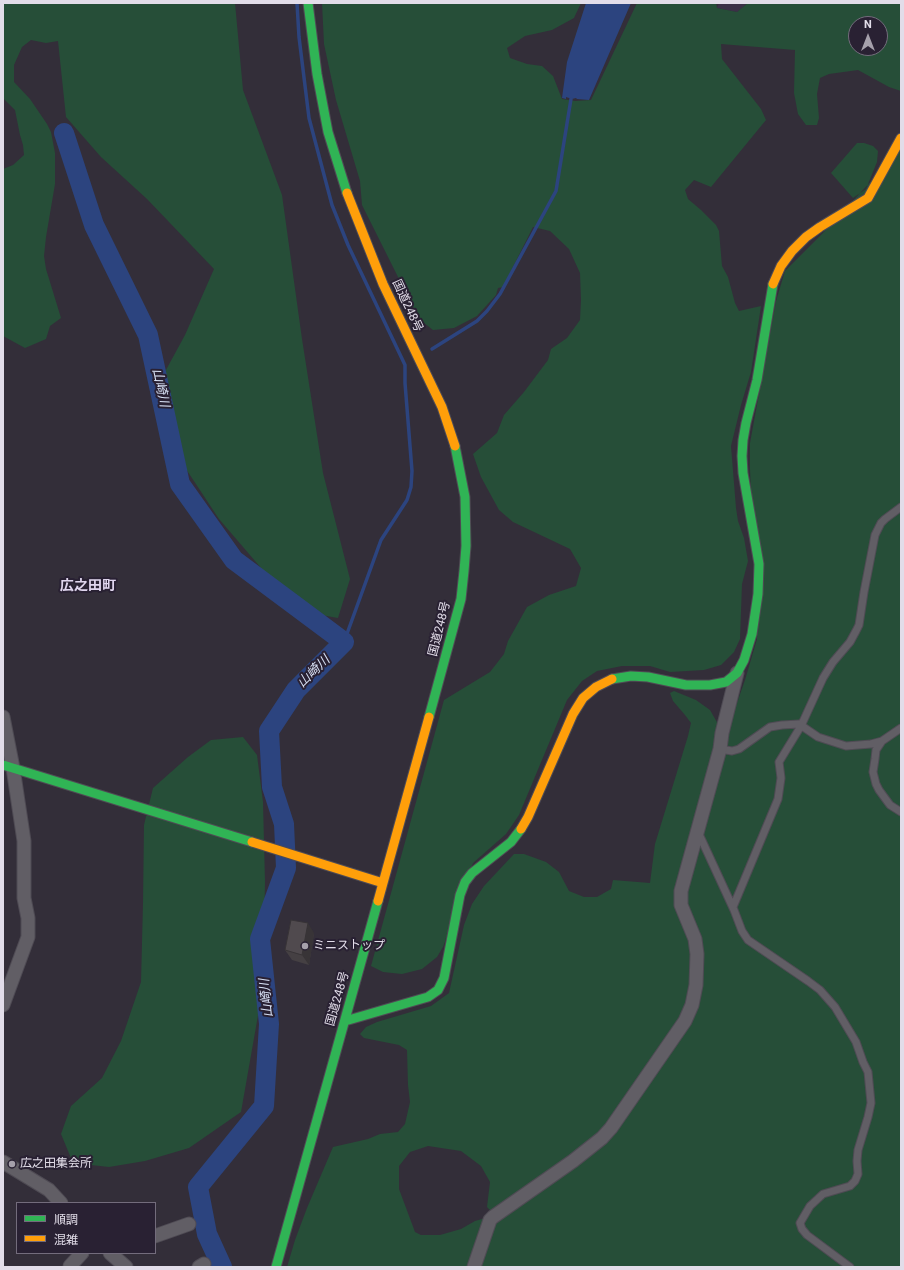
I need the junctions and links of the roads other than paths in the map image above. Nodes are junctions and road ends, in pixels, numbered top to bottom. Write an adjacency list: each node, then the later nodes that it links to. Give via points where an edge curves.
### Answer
1 (308, 3): 13 (main road, 国道248号, via 328,132 347,192 383,284 442,407 456,450 465,497 466,546 461,599)
2 (901, 138): 4 (main road, via 868,198 806,237 781,266 774,280 757,380 743,440 743,473 759,564 759,578 752,634)
3 (901, 507): 6 (lane, via 885,519 877,531 856,632 826,673)
4 (737, 673): 9 (street); 16 (main road, via 726,682 710,686 686,685 648,677 616,678 587,694 573,714 519,832 465,882 460,895 444,978 438,990 428,997)
5 (3, 717): 10 (street)
6 (801, 726): 8 (lane, via 818,737 846,746); 9 (lane, via 799,724 770,727 739,750); 14 (lane, via 779,762 781,778 778,799)
7 (901, 728): 8 (lane)
8 (882, 741): 11 (lane, via 876,750 873,772 876,784 890,805)
9 (720, 750): 12 (street)
10 (8, 767): 13 (main road); 15 (street, via 24,841 24,898 28,937)
11 (901, 812)
12 (697, 831): 14 (lane); 26 (street, via 681,891 681,905 695,940 697,954 696,985 692,1005 685,1021 602,1138 493,1216)
13 (383, 884): 16 (main road, 国道248号)
14 (732, 907): 27 (lane, via 748,940 808,980 835,1007 856,1042 868,1072 871,1103 858,1150 858,1174 855,1182 823,1194 810,1206 800,1223 807,1234)
15 (3, 1005)
16 (345, 1021): 25 (main road, 国道248号)
17 (3, 1162): 18 (street, via 49,1190)
18 (60, 1202)
19 (189, 1224): 20 (street)
20 (156, 1236)
21 (81, 1254): 23 (street)
22 (112, 1254): 24 (street)
23 (71, 1267)
24 (126, 1267)
25 (276, 1267)
26 (474, 1267)
27 (850, 1267)

